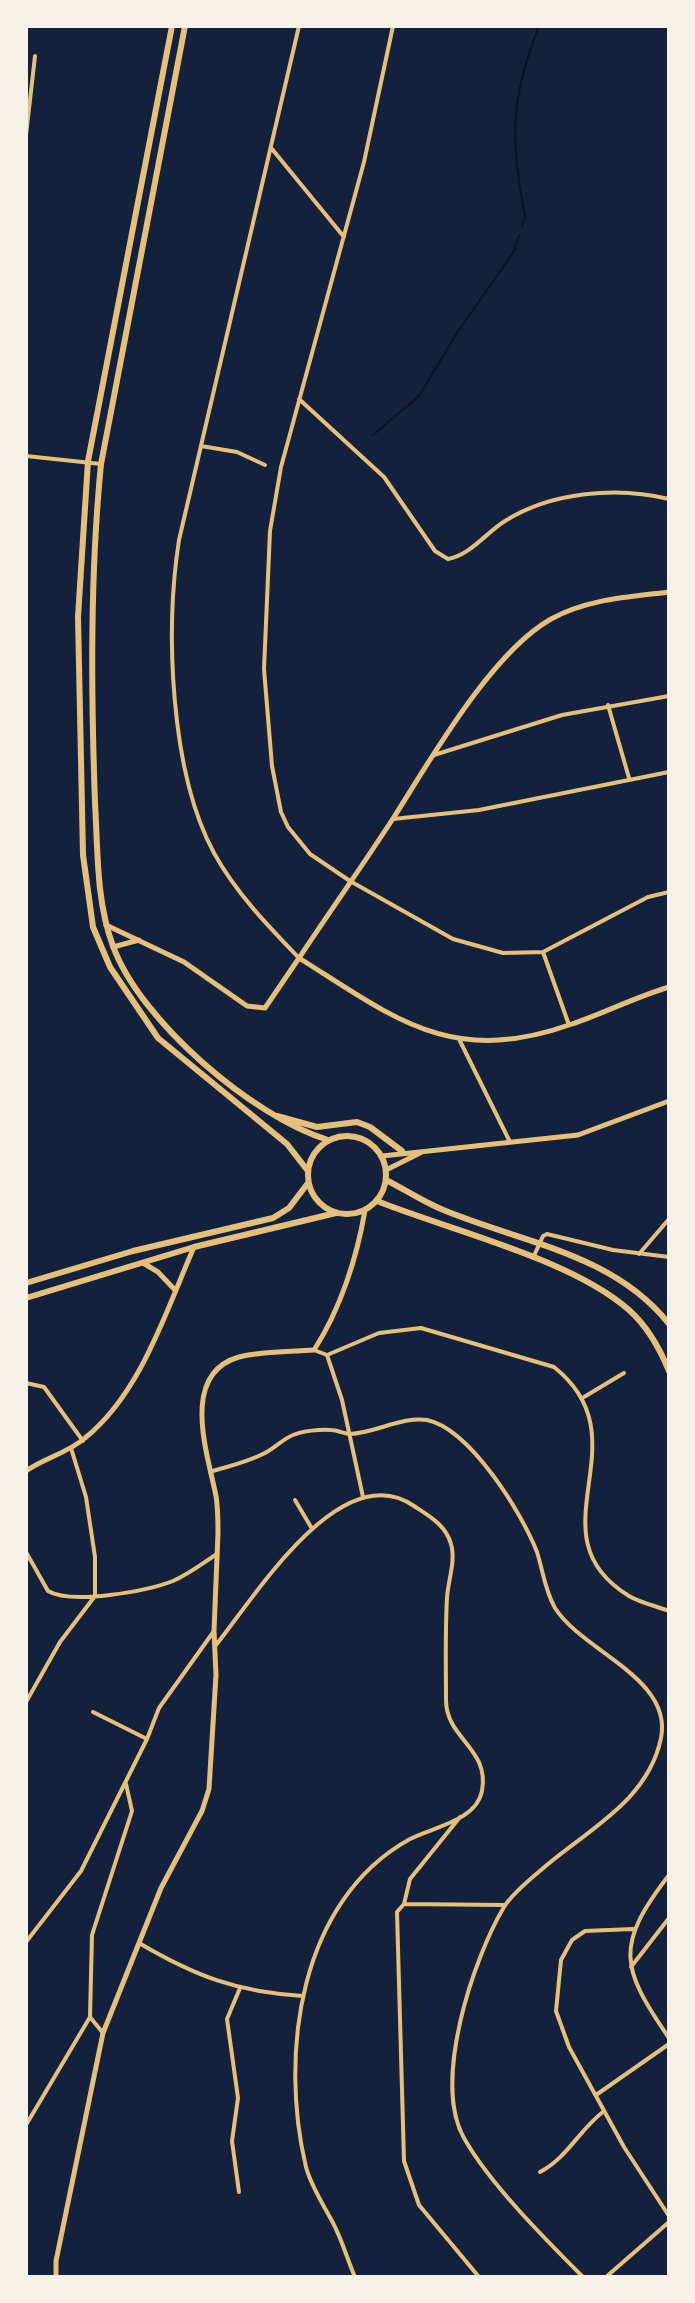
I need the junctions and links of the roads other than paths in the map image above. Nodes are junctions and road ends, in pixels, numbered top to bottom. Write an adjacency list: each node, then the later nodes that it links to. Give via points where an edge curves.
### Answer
1 (172, 26): 12 (highway)
2 (185, 26): 13 (highway)
3 (299, 26): 7 (street)
4 (393, 26): 8 (street)
5 (35, 56): 6 (street)
6 (26, 135)
7 (272, 149): 8 (street); 10 (street)
8 (344, 237): 9 (street)
9 (299, 399): 15 (street, via 384,477 435,551 448,559 506,520 562,499 626,492); 23 (street, via 270,531 263,631 267,727 288,827 310,854)
10 (201, 446): 14 (street, via 237,452); 29 (street, via 179,540 171,608 188,788 215,855 240,892)
11 (26, 456): 12 (street)
12 (88, 461): 13 (street); 41 (highway, via 78,617 83,855 93,927 110,967 158,1038 287,1144)
13 (101, 464): 25 (highway, via 93,634 97,841)
14 (265, 465)
15 (669, 499)
16 (669, 592): 19 (main road, via 599,602 550,619 502,664)
17 (669, 696): 18 (street)
18 (608, 705): 19 (street); 21 (street)
19 (432, 756): 22 (main road)
20 (669, 772): 21 (street)
21 (629, 778): 22 (street, via 479,810)
22 (393, 819): 23 (main road)
23 (350, 881): 28 (street, via 453,939 503,953); 29 (main road)
24 (669, 892): 28 (street, via 648,897)
25 (106, 925): 26 (main road); 27 (highway)
26 (140, 939): 27 (main road); 29 (main road, via 257,1009 271,1002)
27 (113, 947): 34 (highway, via 140,998 167,1028)
28 (543, 952): 31 (street)
29 (299, 958): 32 (main road, via 412,1027)
30 (669, 987): 31 (main road)
31 (570, 1025): 32 (main road, via 520,1038)
32 (459, 1039): 36 (street)
33 (669, 1101): 36 (main road, via 578,1135)
34 (268, 1113): 35 (highway, via 296,1130); 38 (highway, via 317,1127 357,1122)
35 (328, 1140): 39 (highway, via 353,1136 366,1140); 41 (highway, via 318,1148)
36 (510, 1142): 37 (main road)
37 (429, 1150): 38 (main road); 40 (main road)
38 (402, 1151): 39 (main road)
39 (382, 1156): 40 (highway)
40 (386, 1170): 42 (highway)
41 (308, 1171): 43 (highway)
42 (386, 1180): 44 (highway); 48 (highway, via 439,1208)
43 (308, 1183): 46 (highway, via 323,1207); 54 (highway, via 289,1208 273,1218)
44 (377, 1201): 45 (highway); 52 (highway)
45 (365, 1210): 46 (highway); 58 (main road, via 336,1309)
46 (336, 1213): 49 (highway)
47 (669, 1219): 50 (street)
48 (539, 1243): 50 (street, via 547,1234); 52 (street); 57 (highway, via 617,1277 653,1304)
49 (194, 1247): 53 (highway); 55 (main road)
50 (639, 1254): 51 (street)
51 (669, 1257)
52 (533, 1258): 60 (highway, via 630,1310 650,1333)
53 (142, 1262): 55 (main road); 56 (highway)
54 (26, 1283)
55 (175, 1290): 65 (main road, via 122,1397)
56 (26, 1298)
57 (669, 1324)
58 (314, 1350): 59 (street); 68 (main road, via 241,1357 216,1372 200,1413)
59 (327, 1355): 63 (street, via 379,1333 421,1328 554,1367); 64 (street)
60 (669, 1371)
61 (624, 1373): 63 (street)
62 (26, 1383): 65 (street, via 44,1387)
63 (584, 1397): 75 (street, via 594,1440 583,1514 592,1557 628,1596)
64 (349, 1434): 68 (street, via 331,1429 291,1436 255,1458); 69 (street); 85 (street, via 424,1419 454,1431 525,1526 556,1609 606,1657 631,1671 662,1716 650,1771 636,1788 614,1814)
65 (83, 1441): 66 (main road)
66 (70, 1448): 67 (main road); 74 (street, via 86,1497)
67 (26, 1471)
68 (210, 1472): 73 (main road)
69 (363, 1497): 71 (street); 82 (street, via 404,1499 435,1519 451,1545 448,1719 483,1767 476,1807)
70 (295, 1500): 71 (street)
71 (311, 1527): 77 (street)
72 (26, 1552): 74 (street, via 48,1591)
73 (217, 1554): 74 (street, via 176,1580); 76 (main road)
74 (95, 1596): 78 (street, via 60,1642)
75 (669, 1611)
76 (214, 1631): 77 (main road); 80 (street, via 159,1708)
77 (216, 1645): 89 (main road, via 209,1789)
78 (26, 1702)
79 (93, 1712): 80 (street)
80 (147, 1739): 81 (street)
81 (126, 1784): 88 (street, via 81,1871); 93 (street, via 132,1811 92,1935)
82 (460, 1817): 84 (street, via 410,1879); 92 (street, via 410,1839 359,1876 341,1903)
83 (669, 1875): 87 (street)
84 (404, 1904): 85 (street); 105 (street, via 397,1912 397,1937 404,2161 419,2205)
85 (505, 1905): 106 (street, via 464,2001 454,2056 455,2112 463,2137 479,2159 541,2236)
86 (669, 1918): 90 (street)
87 (633, 1929): 90 (street); 96 (street, via 585,1931 572,1940 561,1960 556,2011)
88 (26, 1942)
89 (139, 1943): 91 (street, via 183,1968); 94 (main road)
90 (631, 1967): 95 (street, via 638,1990)
91 (240, 1988): 92 (street); 100 (street, via 227,2019 238,2098 232,2141)
92 (303, 1996): 104 (street, via 295,2069 307,2170)
93 (90, 2017): 94 (street); 98 (street)
94 (103, 2033): 103 (main road)
95 (669, 2041): 96 (street)
96 (595, 2095): 97 (street)
97 (604, 2111): 99 (street, via 562,2158); 101 (street)
98 (26, 2125)
99 (540, 2172)
100 (239, 2192)
101 (669, 2216)
102 (669, 2222): 107 (street)
103 (56, 2277)
104 (355, 2277)
105 (479, 2277)
106 (583, 2277)
107 (606, 2277)

